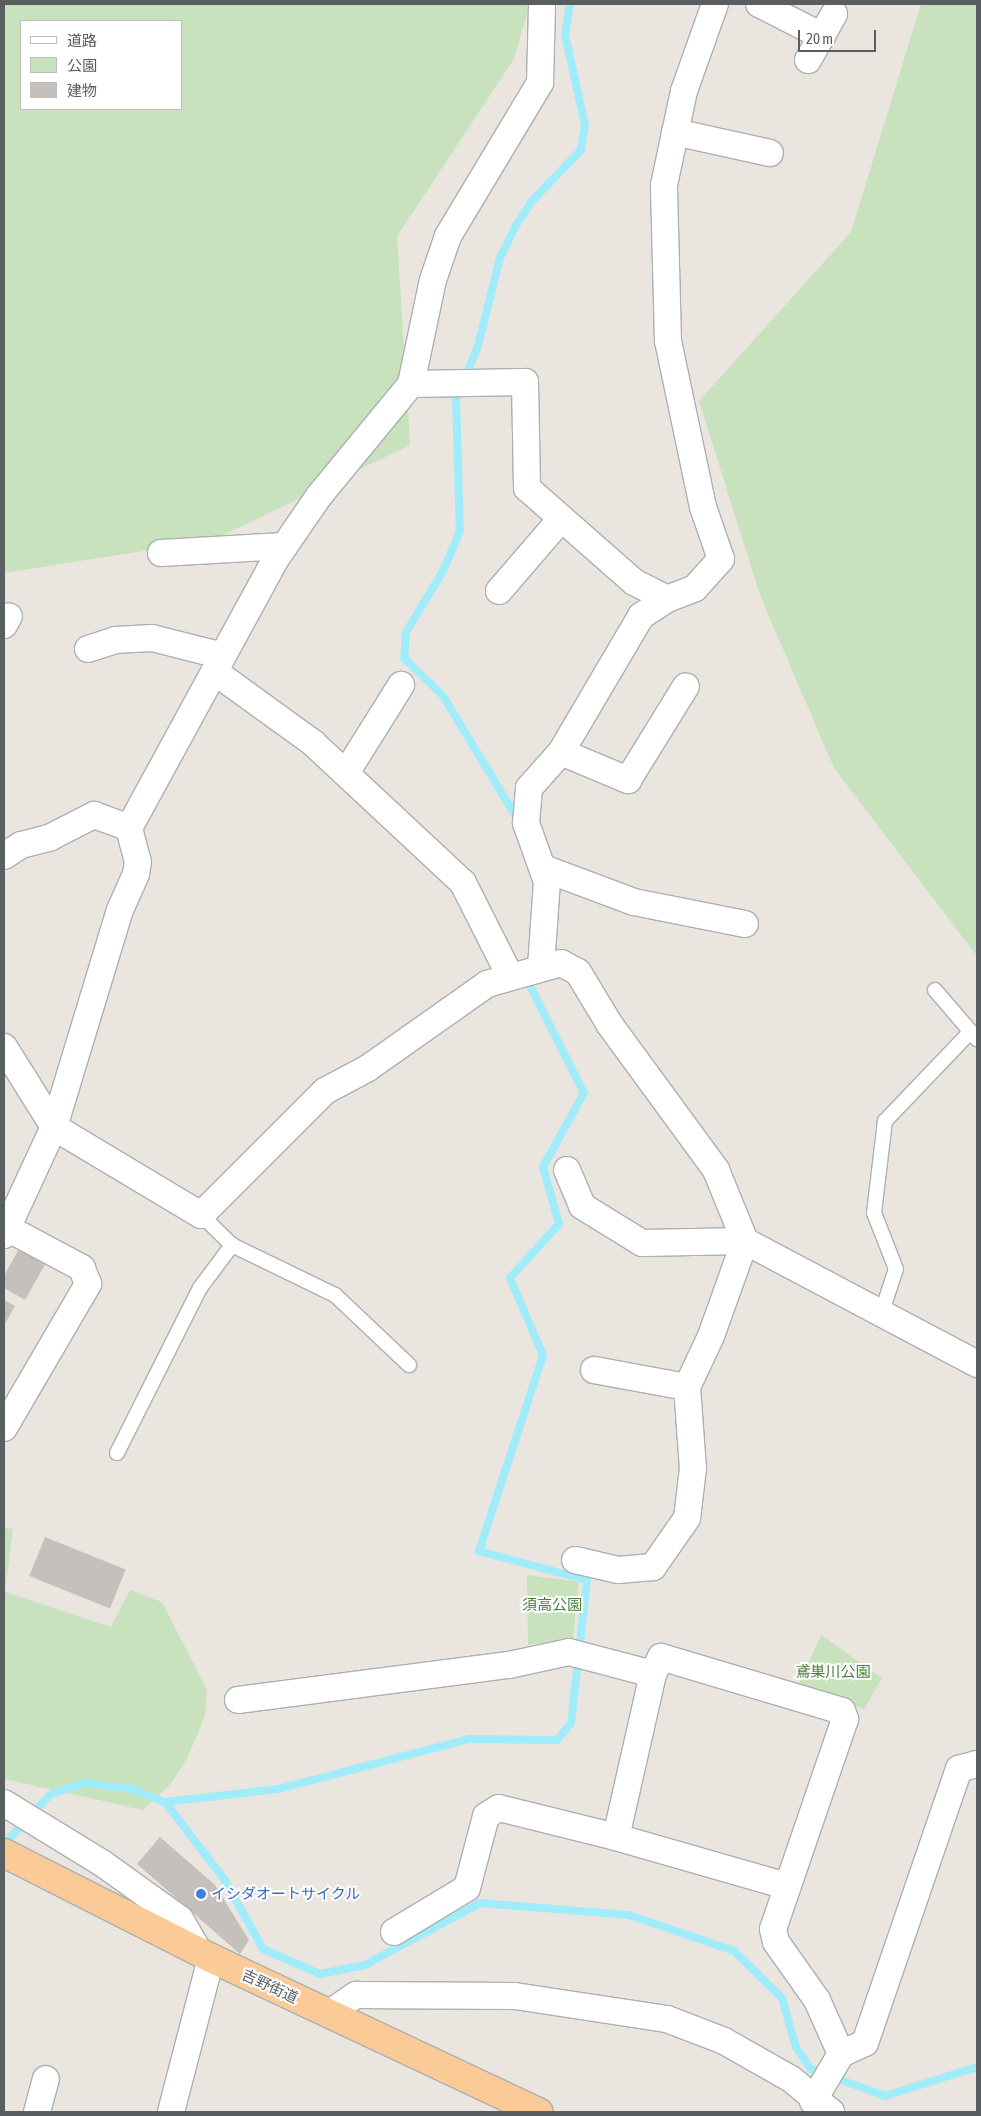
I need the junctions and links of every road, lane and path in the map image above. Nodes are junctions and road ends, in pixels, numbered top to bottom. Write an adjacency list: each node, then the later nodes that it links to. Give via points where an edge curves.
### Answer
1 (542, 4): 7 (street, via 540,84 448,236 433,280)
2 (715, 4): 5 (street, via 684,91)
3 (776, 8): 4 (street, via 828,25)
4 (808, 60)
5 (675, 132): 6 (street); 12 (street, via 664,185 668,341 703,507 721,559 695,588)
6 (770, 153)
7 (411, 384): 8 (street, via 525,382 526,488); 9 (street, via 318,496)
8 (560, 520): 11 (street); 12 (street, via 634,582)
9 (284, 546): 10 (street); 14 (street)
10 (161, 553)
11 (499, 590)
12 (667, 598): 17 (street, via 641,616)
13 (88, 649): 14 (street, via 115,640 152,638)
14 (219, 664): 18 (street); 19 (street)
15 (401, 685): 18 (street)
16 (686, 686): 17 (street, via 628,780)
17 (561, 752): 21 (street, via 529,788 526,823)
18 (346, 773): 24 (street, via 463,883)
19 (129, 828): 20 (street, via 94,814 49,838 21,845); 28 (street, via 138,862 136,874 120,910)
20 (4, 856)
21 (543, 868): 22 (street, via 634,902); 23 (street, via 547,882)
22 (745, 924)
23 (541, 967): 24 (street); 32 (street, via 561,964 578,972 610,1025 716,1170)
24 (511, 975): 30 (street, via 487,984 368,1068 325,1091)
25 (935, 990): 26 (lane)
26 (974, 1035): 34 (lane, via 884,1121 874,1212 896,1269)
27 (4, 1047): 28 (street)
28 (54, 1127): 30 (street); 31 (street)
29 (567, 1170): 32 (street, via 582,1206 642,1243)
30 (201, 1215): 33 (lane)
31 (6, 1231): 39 (street, via 82,1268 88,1284)
32 (745, 1241): 34 (street); 38 (street, via 711,1336)
33 (232, 1245): 35 (lane, via 335,1295); 40 (lane, via 200,1288)
34 (882, 1312): 36 (street)
35 (409, 1364)
36 (977, 1364)
37 (594, 1370): 38 (street)
38 (687, 1387): 41 (street, via 693,1468 687,1518 653,1567 618,1570)
39 (4, 1428)
40 (116, 1453)
41 (575, 1560)
42 (653, 1674): 43 (street, via 579,1653); 46 (street); 48 (street, via 661,1657 842,1711 845,1719)
43 (238, 1700)
44 (977, 1764): 52 (street, via 960,1769 865,2042)
45 (8, 1806): 50 (street, via 180,1920)
46 (616, 1837): 48 (street); 49 (street, via 499,1808 486,1816 467,1888)
47 (9, 1856): 50 (highway, 吉野街道)
48 (787, 1886): 52 (street, via 773,1929 776,1942 813,1994)
49 (394, 1932)
50 (205, 1955): 51 (highway, 吉野街道); 57 (street)
51 (330, 2013): 54 (street, via 356,1995 515,1996 611,2008 667,2019 724,2041); 55 (highway, 吉野街道)
52 (838, 2058): 54 (street)
53 (46, 2079): 56 (street)
54 (821, 2101)
55 (523, 2109)
56 (37, 2112)
57 (171, 2112)

